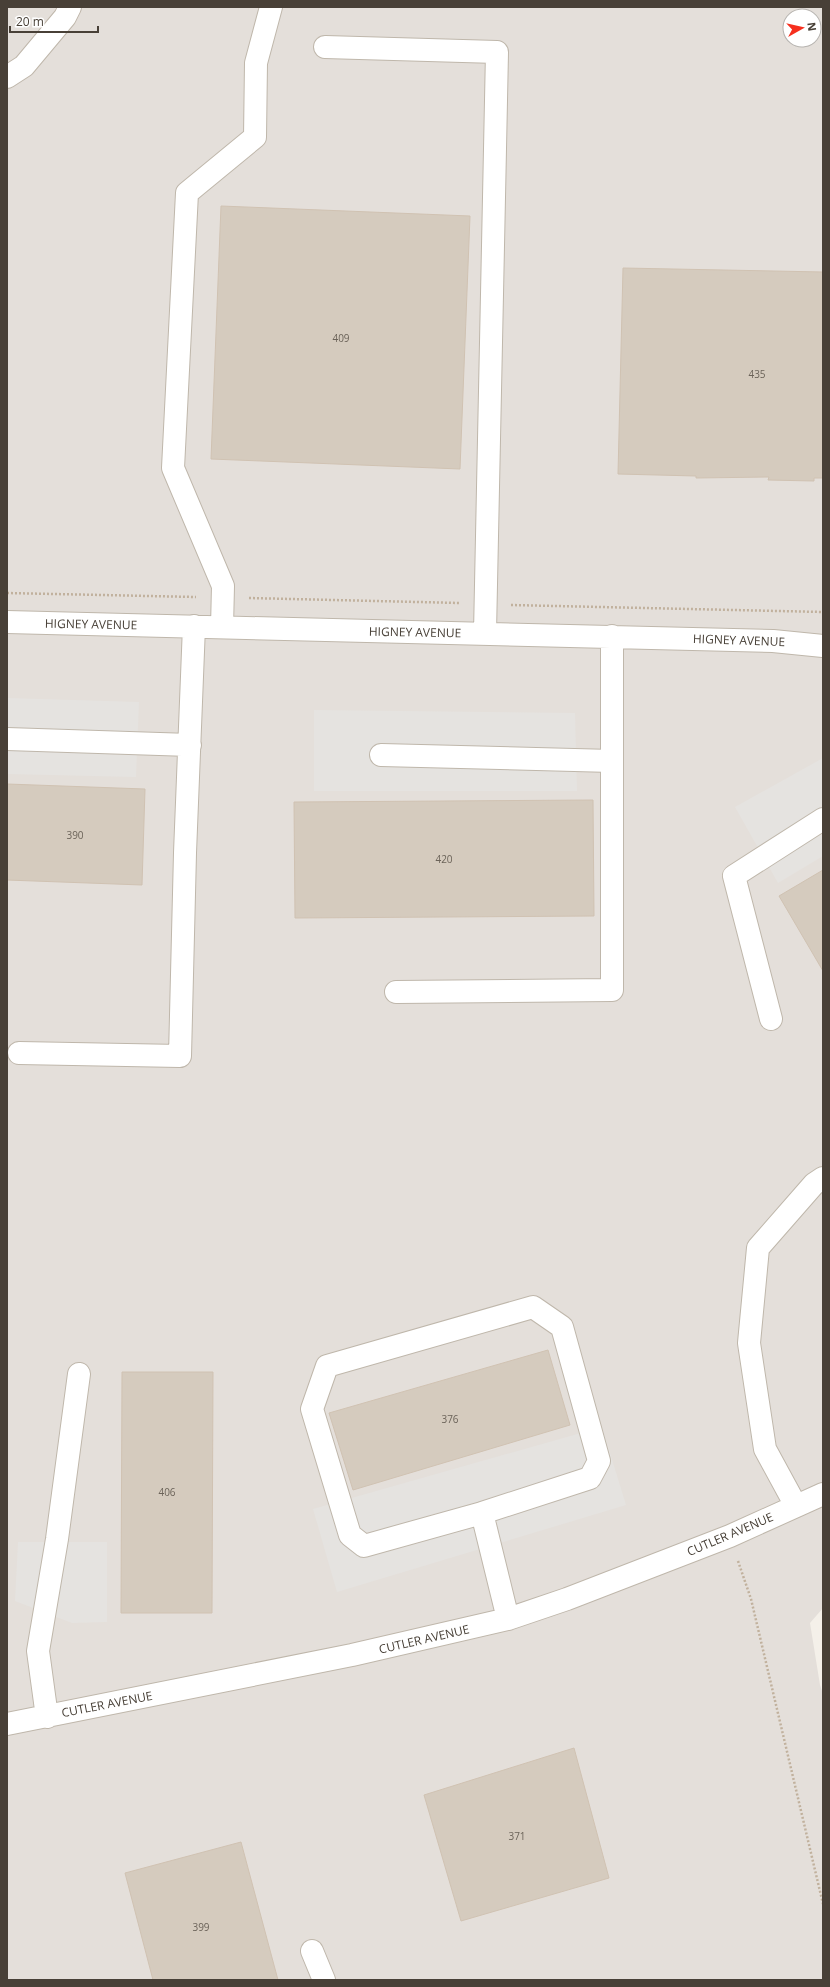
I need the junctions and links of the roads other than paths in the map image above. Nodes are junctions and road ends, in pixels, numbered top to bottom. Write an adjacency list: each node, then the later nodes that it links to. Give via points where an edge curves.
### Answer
1 (70, 7): 4 (street, via 65,17 24,66)
2 (271, 7): 7 (street, via 256,63 255,137 187,193 173,468 223,586)
3 (325, 47): 8 (street, via 497,52)
4 (7, 77)
5 (7, 622): 6 (street, HIGNEY AVENUE)
6 (194, 626): 7 (street, HIGNEY AVENUE); 12 (street)
7 (222, 627): 8 (street, HIGNEY AVENUE)
8 (485, 633): 9 (street, HIGNEY AVENUE)
9 (612, 636): 10 (street, HIGNEY AVENUE, via 773,640); 14 (street)
10 (823, 646)
11 (7, 739): 12 (street)
12 (190, 745): 18 (street, via 180,1056)
13 (381, 755): 14 (street)
14 (612, 761): 16 (street, via 612,990)
15 (823, 819): 17 (street, via 734,876)
16 (396, 992)
17 (771, 1019)
18 (20, 1053)
19 (823, 1178): 22 (street, via 814,1184 758,1248 749,1343 766,1449)
20 (79, 1374): 25 (street, via 57,1539 38,1651)
21 (823, 1494): 22 (street, CUTLER AVENUE)
22 (796, 1506): 24 (street, CUTLER AVENUE, via 730,1536)
23 (482, 1513): 23 (street, via 590,1478 599,1461 562,1326 533,1308 327,1366 312,1409 350,1535 364,1546); 24 (street)
24 (508, 1619): 25 (street, CUTLER AVENUE, via 352,1655)
25 (47, 1716): 26 (street, CUTLER AVENUE)
26 (7, 1724)
27 (312, 1951): 28 (street)
28 (324, 1980)

